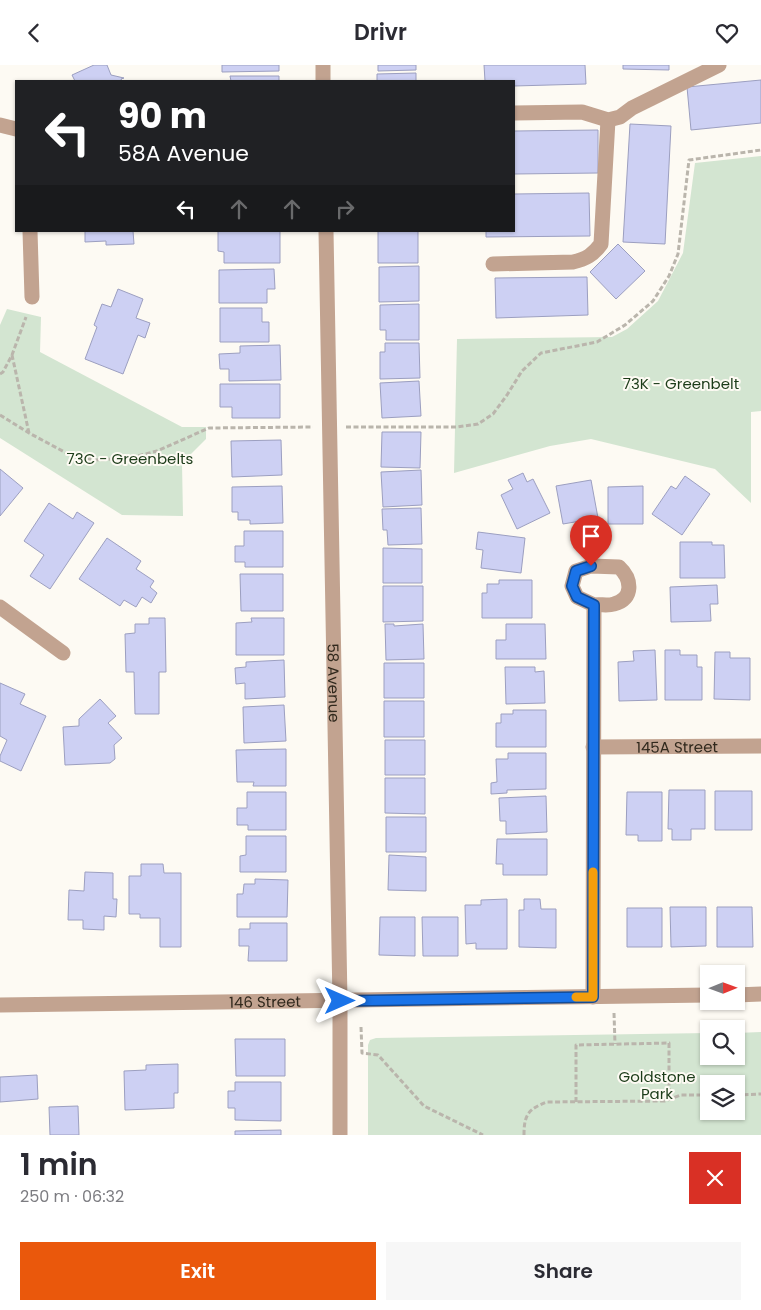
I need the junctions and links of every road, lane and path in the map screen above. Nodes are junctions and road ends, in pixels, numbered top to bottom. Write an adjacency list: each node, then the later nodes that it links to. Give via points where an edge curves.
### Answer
1 (323, 65): 3 (street)
2 (718, 65): 5 (street, via 620,117)
3 (323, 80)
4 (515, 113): 5 (street, via 582,112)
5 (608, 120): 11 (street, via 601,244 595,252 574,262)
6 (0, 125): 7 (street)
7 (15, 129)
8 (761, 150): 18 (path, via 689,160 678,254 669,277 653,301 625,325 597,341 540,353 522,371 493,414 478,424 457,427)
9 (30, 232): 12 (street)
10 (326, 232): 29 (street, 58 Avenue)
11 (493, 264)
12 (32, 297)
13 (26, 317): 14 (path)
14 (12, 355): 15 (path); 19 (path)
15 (0, 374)
16 (0, 415): 19 (path)
17 (315, 427): 19 (path, via 209,429 130,458 96,460 72,456)
18 (346, 427)
19 (29, 433)
20 (594, 605): 24 (street)
21 (0, 607): 22 (street)
22 (62, 653)
23 (761, 746): 24 (street, 145A Street)
24 (593, 747): 28 (street)
25 (700, 995): 28 (street, 146 Street)
26 (745, 995): 27 (street)
27 (761, 995)
28 (593, 997): 29 (street, 146 Street)
29 (340, 1001): 30 (street, 146 Street); 39 (street, 58 Avenue)
30 (0, 1005)
31 (614, 1007): 33 (path)
32 (361, 1027): 40 (path, via 362,1053 378,1055 424,1107)
33 (615, 1043): 37 (path, via 669,1043); 38 (path, via 576,1045)
34 (761, 1094): 36 (path)
35 (700, 1095): 37 (path, via 681,1095)
36 (745, 1095)
37 (669, 1100): 38 (path)
38 (576, 1102): 41 (path, via 537,1105 524,1120)
39 (340, 1135)
40 (483, 1135)
41 (524, 1135)

